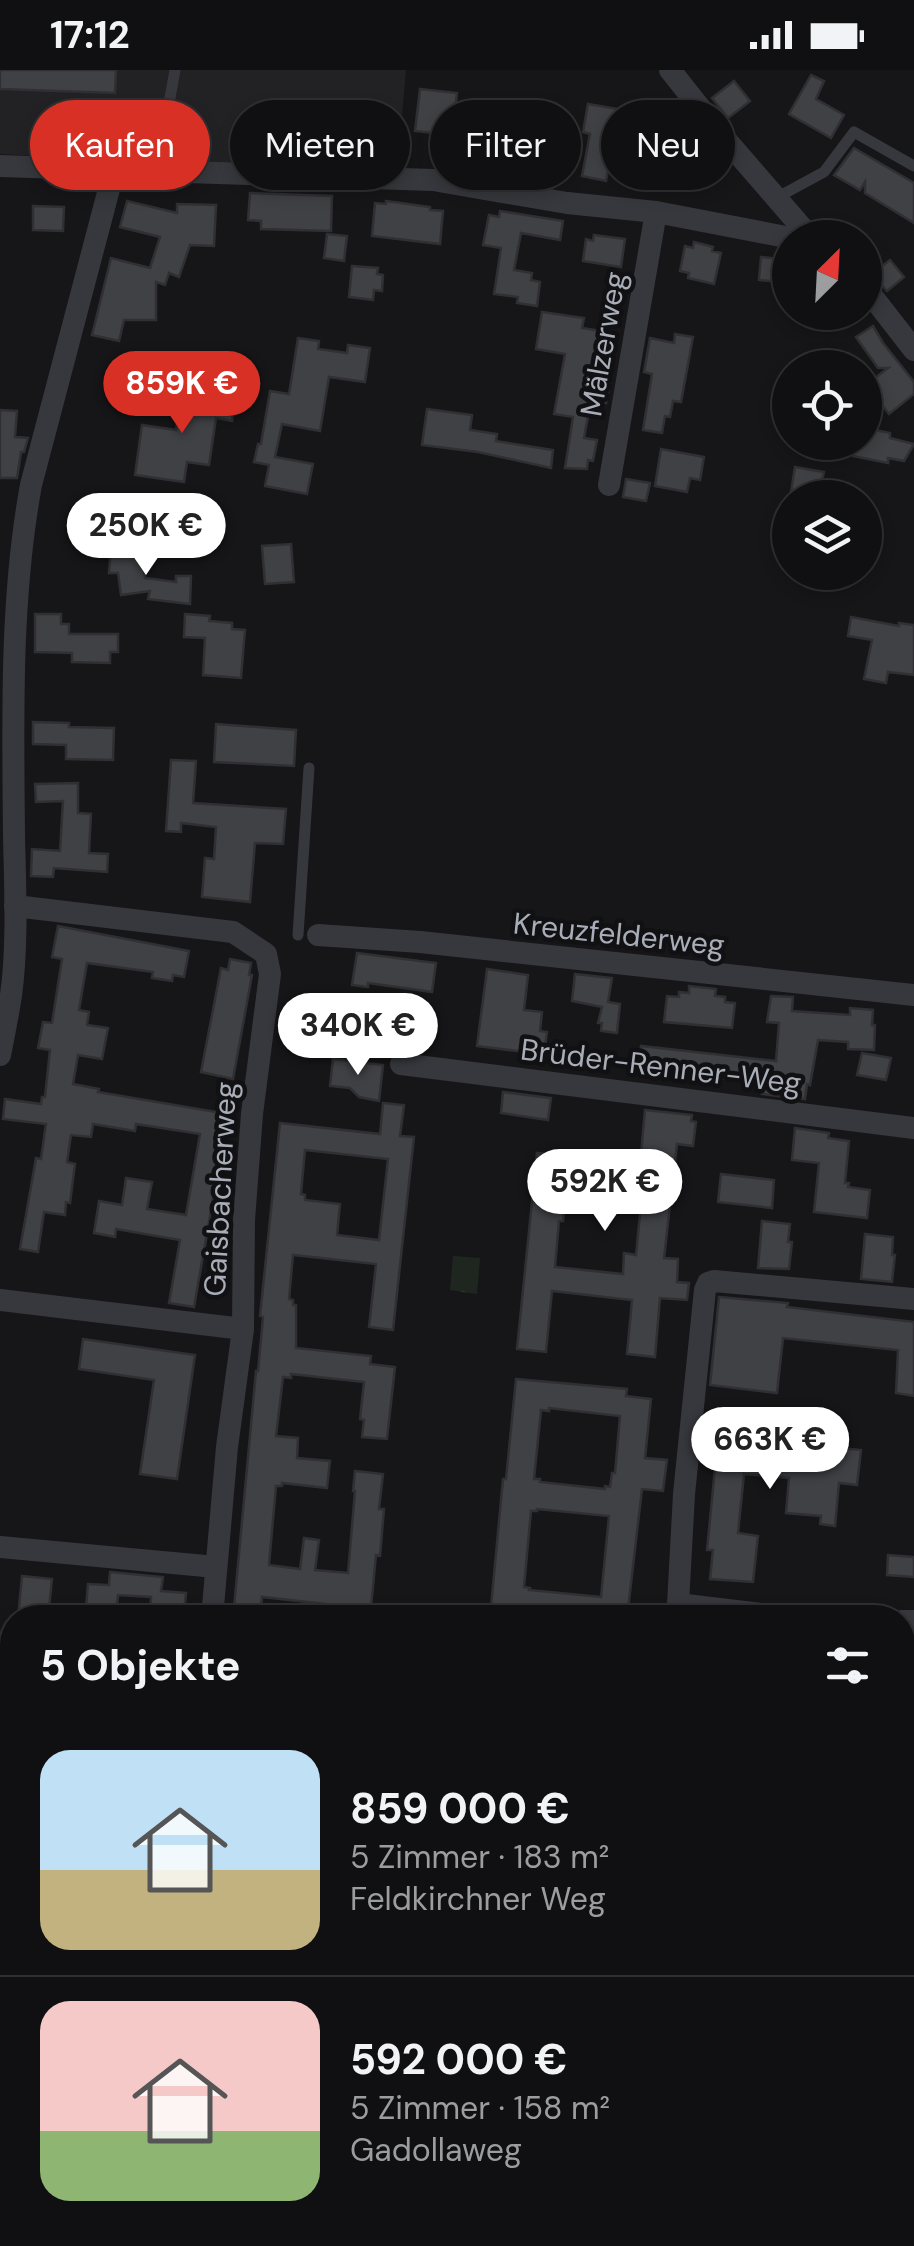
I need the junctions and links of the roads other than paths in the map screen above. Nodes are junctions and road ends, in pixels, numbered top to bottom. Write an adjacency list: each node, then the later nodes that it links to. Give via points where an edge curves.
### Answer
1 (174, 70): 3 (lane)
2 (670, 70): 9 (street)
3 (169, 100)
4 (0, 166): 6 (street)
5 (914, 166): 9 (lane, via 854,132 824,172)
6 (30, 167)
7 (210, 172): 10 (street, via 433,180)
8 (109, 190): 17 (street, via 22,530)
9 (776, 198): 11 (street)
10 (656, 212): 12 (street); 15 (street, Mälzerweg)
11 (796, 220)
12 (772, 234)
13 (882, 309): 14 (street)
14 (914, 350)
15 (609, 486)
16 (309, 768): 18 (lane)
17 (15, 906): 20 (street, via 12,992); 25 (street, Gaisbacherweg, via 234,932 266,954 270,974 252,1114)
18 (308, 935): 19 (street, Kreuzfelderweg)
19 (914, 995)
20 (0, 1055)
21 (401, 1064): 22 (street, Brüder-Renner-Weg)
22 (914, 1128)
23 (914, 1299): 29 (street, via 708,1283)
24 (0, 1300): 25 (street, Gaisbacherweg)
25 (242, 1328): 27 (street, Gaisbacherweg)
26 (0, 1547): 27 (street)
27 (216, 1567): 28 (street, Gaisbacherweg)
28 (213, 1605)
29 (677, 1605)

